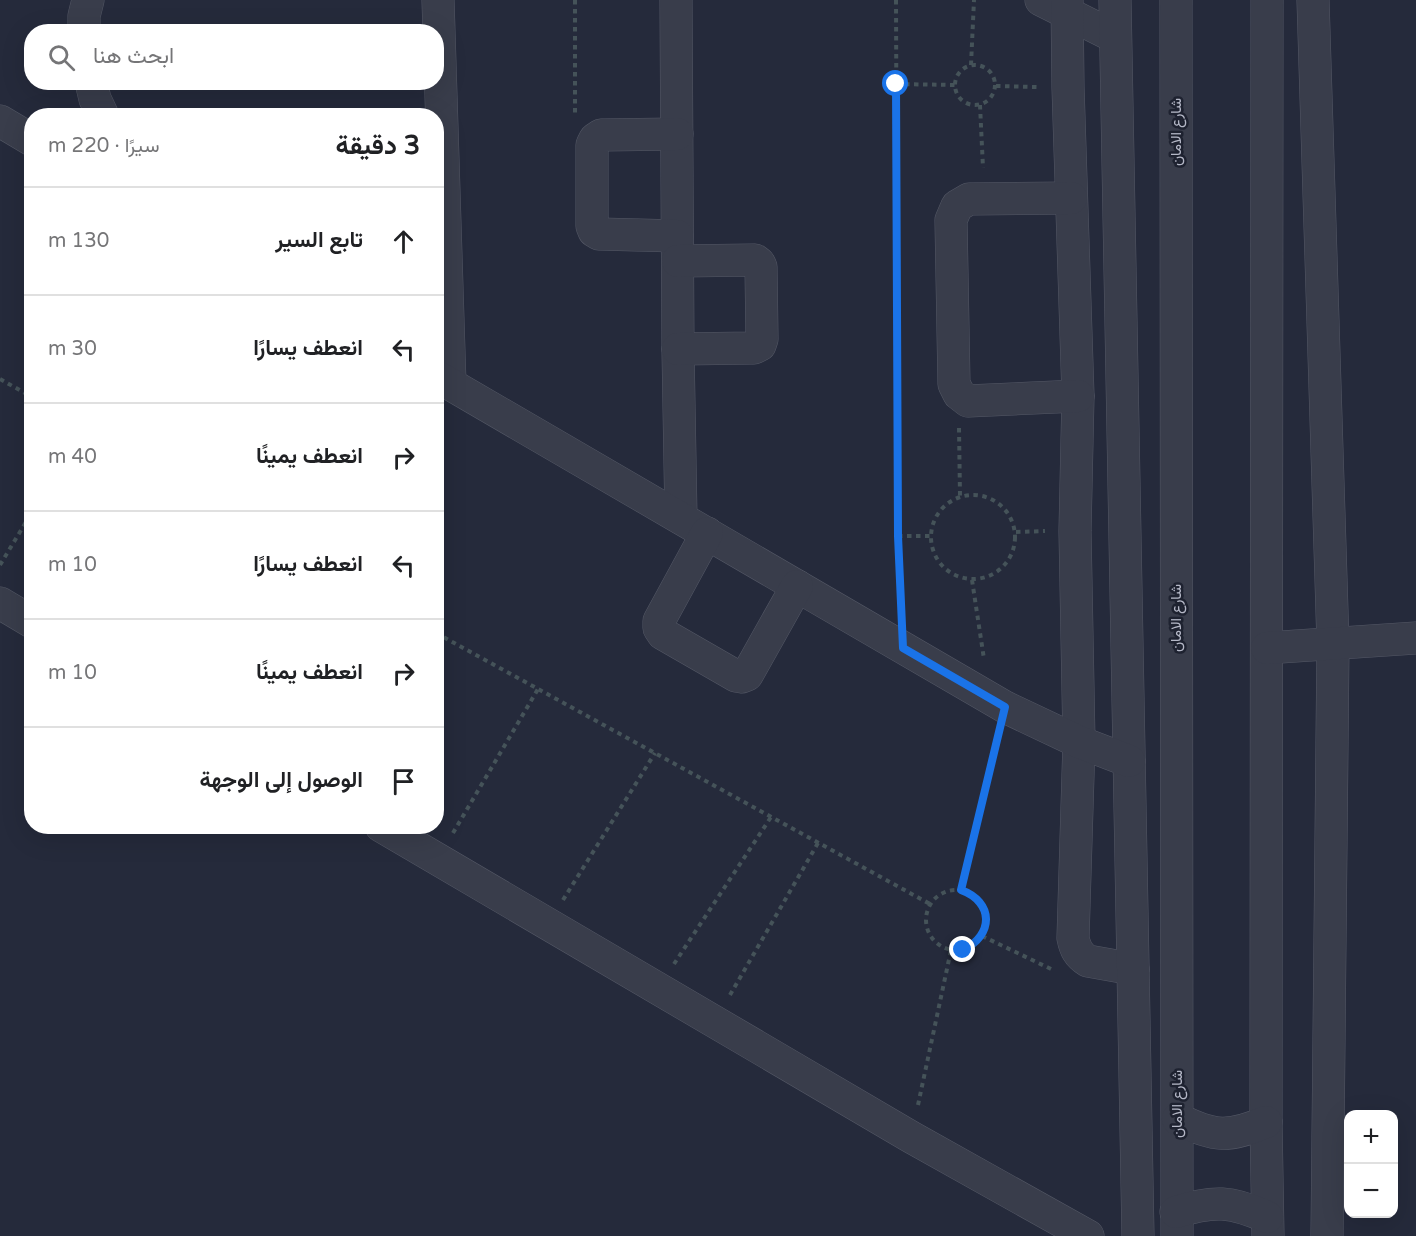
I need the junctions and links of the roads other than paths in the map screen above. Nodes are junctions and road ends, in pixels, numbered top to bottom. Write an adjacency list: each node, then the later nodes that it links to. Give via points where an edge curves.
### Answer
1 (88, 0): 9 (street)
2 (438, 0): 10 (street)
3 (676, 0): 19 (street)
4 (1115, 0): 11 (street)
5 (1176, 0): 37 (street, شارع الامان)
6 (1267, 0): 32 (street)
7 (1313, 0): 31 (street)
8 (1058, 5): 11 (street); 21 (street, via 1068,87)
9 (84, 24)
10 (439, 24)
11 (1115, 37): 34 (street)
12 (93, 90): 15 (street)
13 (436, 90): 16 (street)
14 (441, 90): 17 (street)
15 (100, 108)
16 (430, 108)
17 (441, 108)
18 (0, 121): 20 (street)
19 (677, 134): 22 (street); 22 (street, via 601,135 595,139 592,226 599,234)
20 (24, 135)
21 (1071, 198): 25 (street); 25 (street, via 969,199 957,206 951,220 954,384 958,394 968,401)
22 (678, 249): 23 (street); 23 (street, via 759,263 762,339 754,348)
23 (678, 350): 26 (street)
24 (444, 381): 26 (street)
25 (1078, 396): 33 (street, via 1075,531)
26 (694, 526): 27 (street); 27 (street, via 659,621 663,634 742,677 747,675)
27 (797, 586): 33 (street, via 997,702)
28 (0, 603): 29 (street)
29 (24, 617)
30 (1416, 638): 31 (street)
31 (1333, 644): 32 (street); 45 (street)
32 (1266, 648): 40 (street)
33 (1079, 742): 34 (street); 38 (street, via 1073,938 1081,957)
34 (1129, 761): 36 (street)
35 (395, 834): 43 (street, via 911,1137)
36 (1131, 869): 37 (street); 38 (street)
37 (1176, 874): 39 (street, شارع الامان)
38 (1133, 969): 44 (street)
39 (1178, 1119): 40 (street, via 1198,1130 1221,1134 1245,1131); 41 (street, شارع الامان)
40 (1266, 1122): 42 (street)
41 (1177, 1224): 42 (street, via 1199,1205 1223,1203 1246,1208)
42 (1268, 1227)
43 (1088, 1236)
44 (1138, 1236)
45 (1327, 1236)

